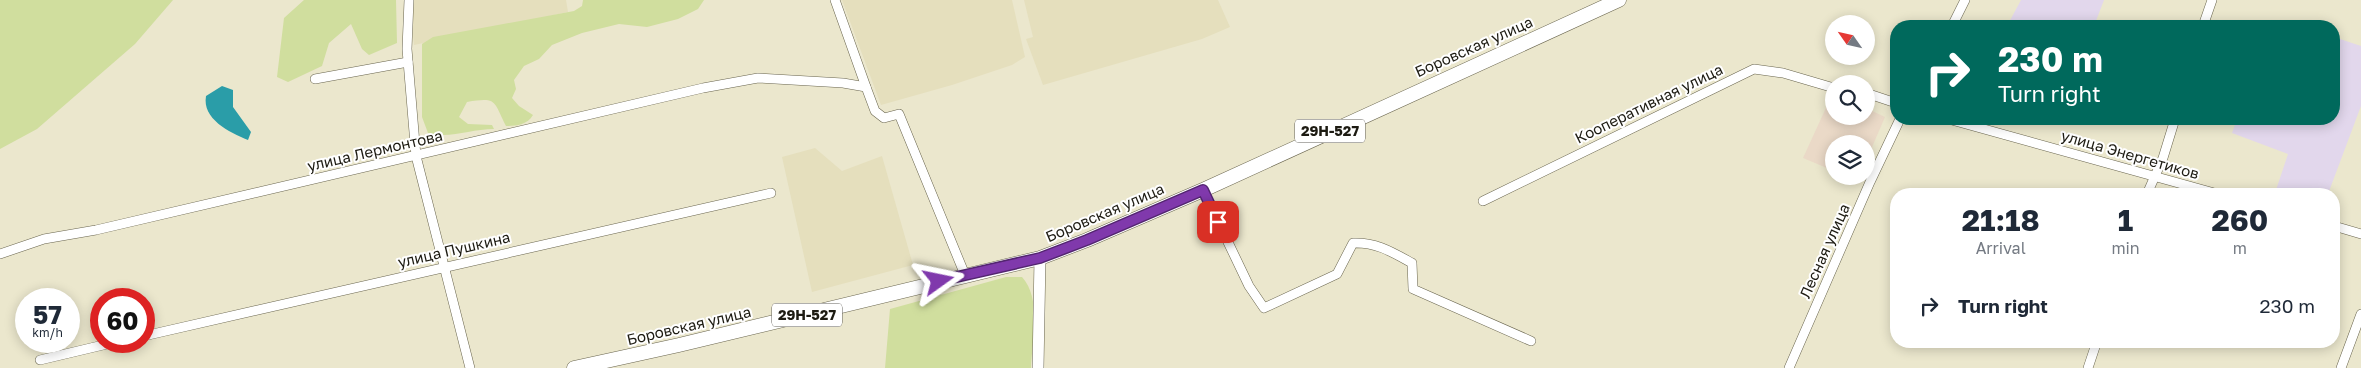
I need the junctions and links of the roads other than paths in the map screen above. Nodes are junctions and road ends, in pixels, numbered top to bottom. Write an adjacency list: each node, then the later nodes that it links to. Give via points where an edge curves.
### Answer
1 (409, 0): 8 (street)
2 (834, 0): 11 (street)
3 (1619, 0): 21 (main road, Боровская улица / 29Н-527)
4 (1965, 0): 6 (street)
5 (2212, 0): 7 (street)
6 (1955, 20)
7 (2206, 20)
8 (408, 62): 9 (street); 17 (street)
9 (316, 79)
10 (1825, 85): 23 (street, Кооперативная улица, via 1783,73 1754,69)
11 (866, 87): 17 (street, улица Лермонтова, via 758,78); 29 (street, via 875,111 884,118 899,114)
12 (1875, 96): 13 (street)
13 (1890, 102)
14 (1897, 125): 39 (street, Лесная улица)
15 (1970, 125): 18 (street, улица Энергетиков)
16 (2173, 125): 18 (street)
17 (416, 156): 26 (street, улица Лермонтова, via 44,239); 28 (street)
18 (2155, 176): 19 (street); 20 (street, улица Энергетиков)
19 (2150, 188)
20 (2197, 188)
21 (1203, 190): 27 (main road, Боровская улица / 29Н-527); 32 (street, via 1249,286 1264,308 1337,274 1353,243 1368,242 1412,263 1414,290)
22 (771, 192): 28 (street, улица Пушкина)
23 (1483, 201)
24 (2340, 228): 25 (street)
25 (2361, 234)
26 (0, 254)
27 (1040, 258): 29 (main road, Боровская улица / 29Н-527); 38 (street)
28 (443, 266): 31 (street, улица Пушкина); 36 (street)
29 (965, 275): 37 (main road, Боровская улица / 29Н-527)
30 (2361, 314): 41 (street)
31 (155, 333)
32 (1531, 340)
33 (90, 348): 35 (street)
34 (2095, 348): 40 (street)
35 (40, 360)
36 (470, 368)
37 (574, 368)
38 (1038, 368)
39 (1789, 368)
40 (2088, 368)
41 (2341, 368)

